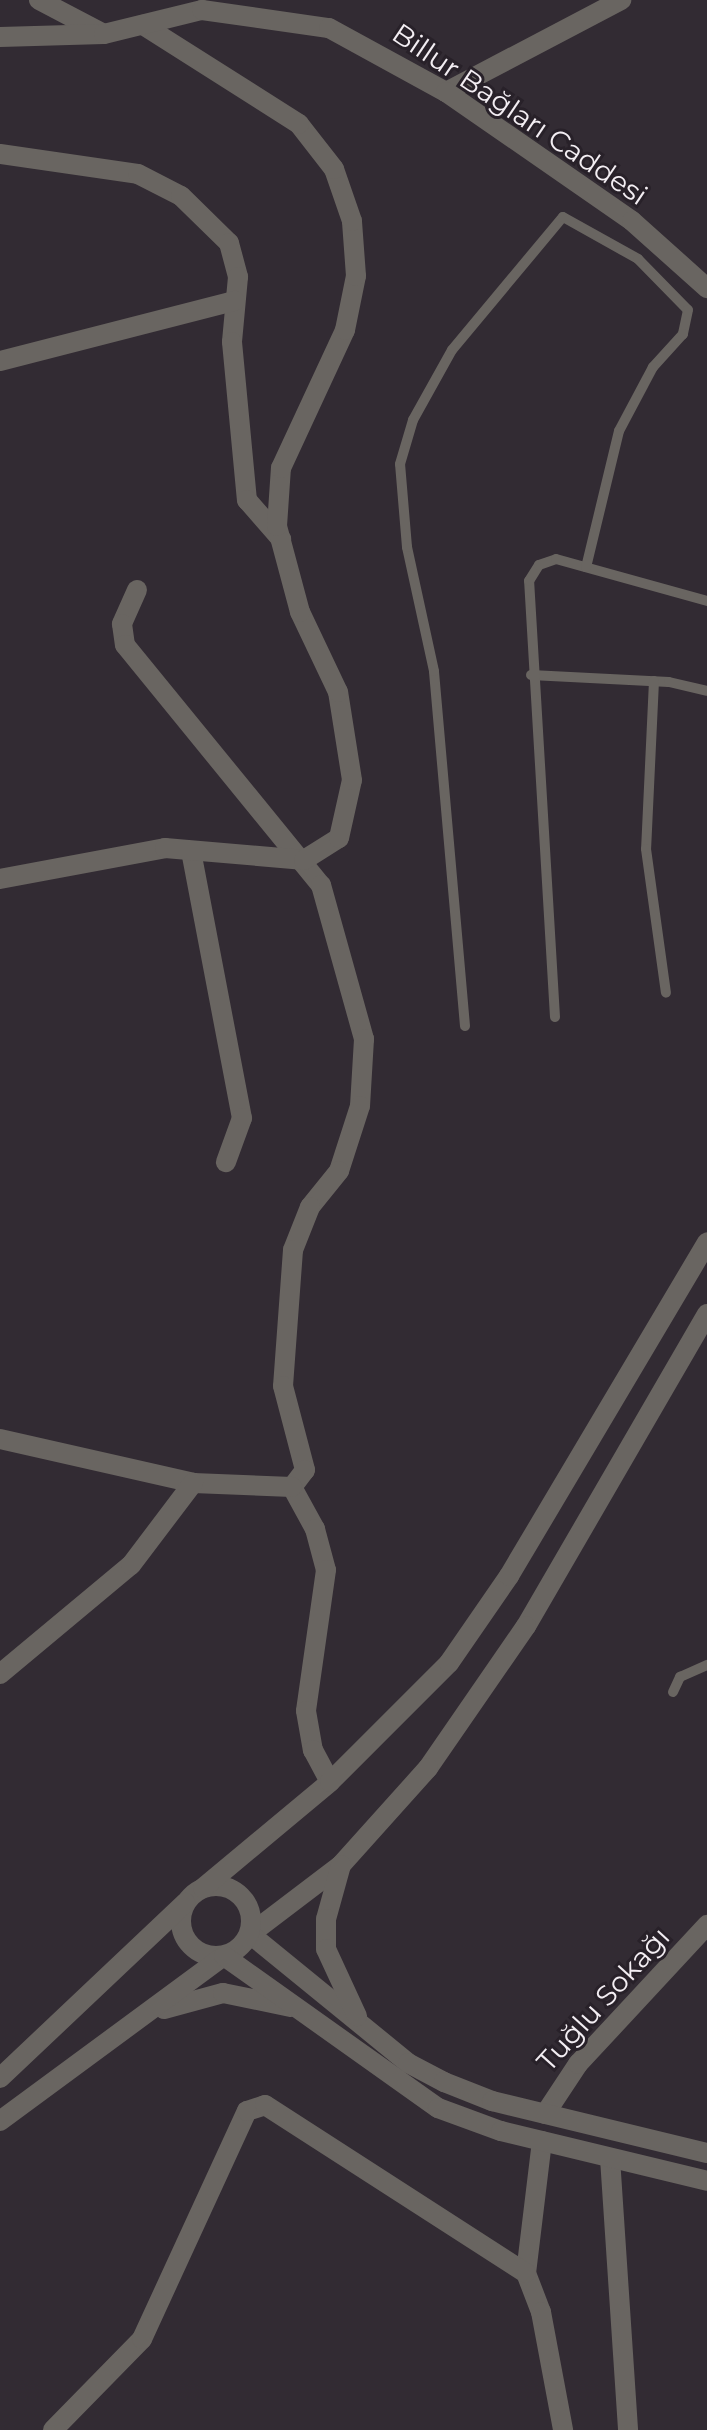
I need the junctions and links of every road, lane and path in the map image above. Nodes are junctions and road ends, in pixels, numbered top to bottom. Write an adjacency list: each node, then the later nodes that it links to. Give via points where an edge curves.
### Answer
1 (39, 0): 4 (street)
2 (621, 0): 6 (street)
3 (143, 25): 4 (street, Billur Bağları Caddesi); 6 (street, Billur Bağları Caddesi, via 202,10 294,19 358,40); 11 (street, via 299,124 334,169 352,221 356,276 345,330 281,468)
4 (104, 34): 5 (street, Billur Bağları Caddesi)
5 (0, 37)
6 (446, 92): 8 (street, Billur Bağları Caddesi, via 632,221)
7 (0, 154): 9 (street, via 102,166 181,196 229,243 238,277)
8 (707, 288)
9 (234, 301): 10 (street); 11 (street, via 247,500)
10 (0, 361)
11 (281, 539): 19 (street, via 300,612 338,692 352,780 339,838)
12 (586, 567): 14 (lane); 15 (lane, via 556,559 531,575); 23 (lane, via 619,431 653,367 683,334 688,310 638,259 563,217 452,350 413,420 400,464 407,547 434,671)
13 (137, 590): 19 (street, via 122,624 130,655)
14 (707, 601)
15 (531, 675): 16 (lane); 22 (lane)
16 (654, 681): 17 (lane); 21 (lane, via 646,849)
17 (707, 691)
18 (191, 851): 19 (street); 20 (street, via 165,848); 24 (street, via 242,1118)
19 (304, 860): 29 (street, via 321,885 364,1039 360,1106 339,1171 310,1207 293,1250 283,1386 305,1470)
20 (0, 879)
21 (666, 993)
22 (555, 1017)
23 (465, 1026)
24 (226, 1162)
25 (707, 1242): 33 (street, via 486,1612 420,1695)
26 (707, 1314): 34 (street, via 502,1664 428,1768)
27 (0, 1439): 28 (street)
28 (193, 1483): 29 (street); 31 (street, via 131,1565)
29 (292, 1487): 33 (street, via 315,1529 326,1570 306,1711 313,1750)
30 (707, 1665): 32 (lane, via 680,1677)
31 (0, 1674)
32 (673, 1692)
33 (330, 1782): 35 (street)
34 (341, 1865): 38 (street); 41 (street, via 326,1919 326,1949)
35 (203, 1888): 36 (street); 38 (street, via 226,1887 245,1900)
36 (185, 1903): 39 (street, via 184,1937 201,1953); 43 (street)
37 (707, 1925): 44 (street, Tuğlu Sokağı, via 578,2064)
38 (250, 1934): 39 (street); 41 (street)
39 (224, 1956): 40 (street); 42 (street)
40 (308, 2012): 42 (street, via 223,1993 188,1998); 46 (street, via 392,2081 438,2108)
41 (363, 2026): 44 (street, via 444,2082)
42 (124, 2027): 45 (street)
43 (0, 2078)
44 (545, 2114): 47 (street)
45 (0, 2121)
46 (542, 2141): 48 (street); 50 (street)
47 (707, 2153)
48 (610, 2158): 49 (street); 53 (street)
49 (707, 2181)
50 (526, 2273): 51 (street, via 265,2105 247,2111 142,2339); 52 (street, via 541,2312)
51 (53, 2430)
52 (563, 2430)
53 (628, 2430)

